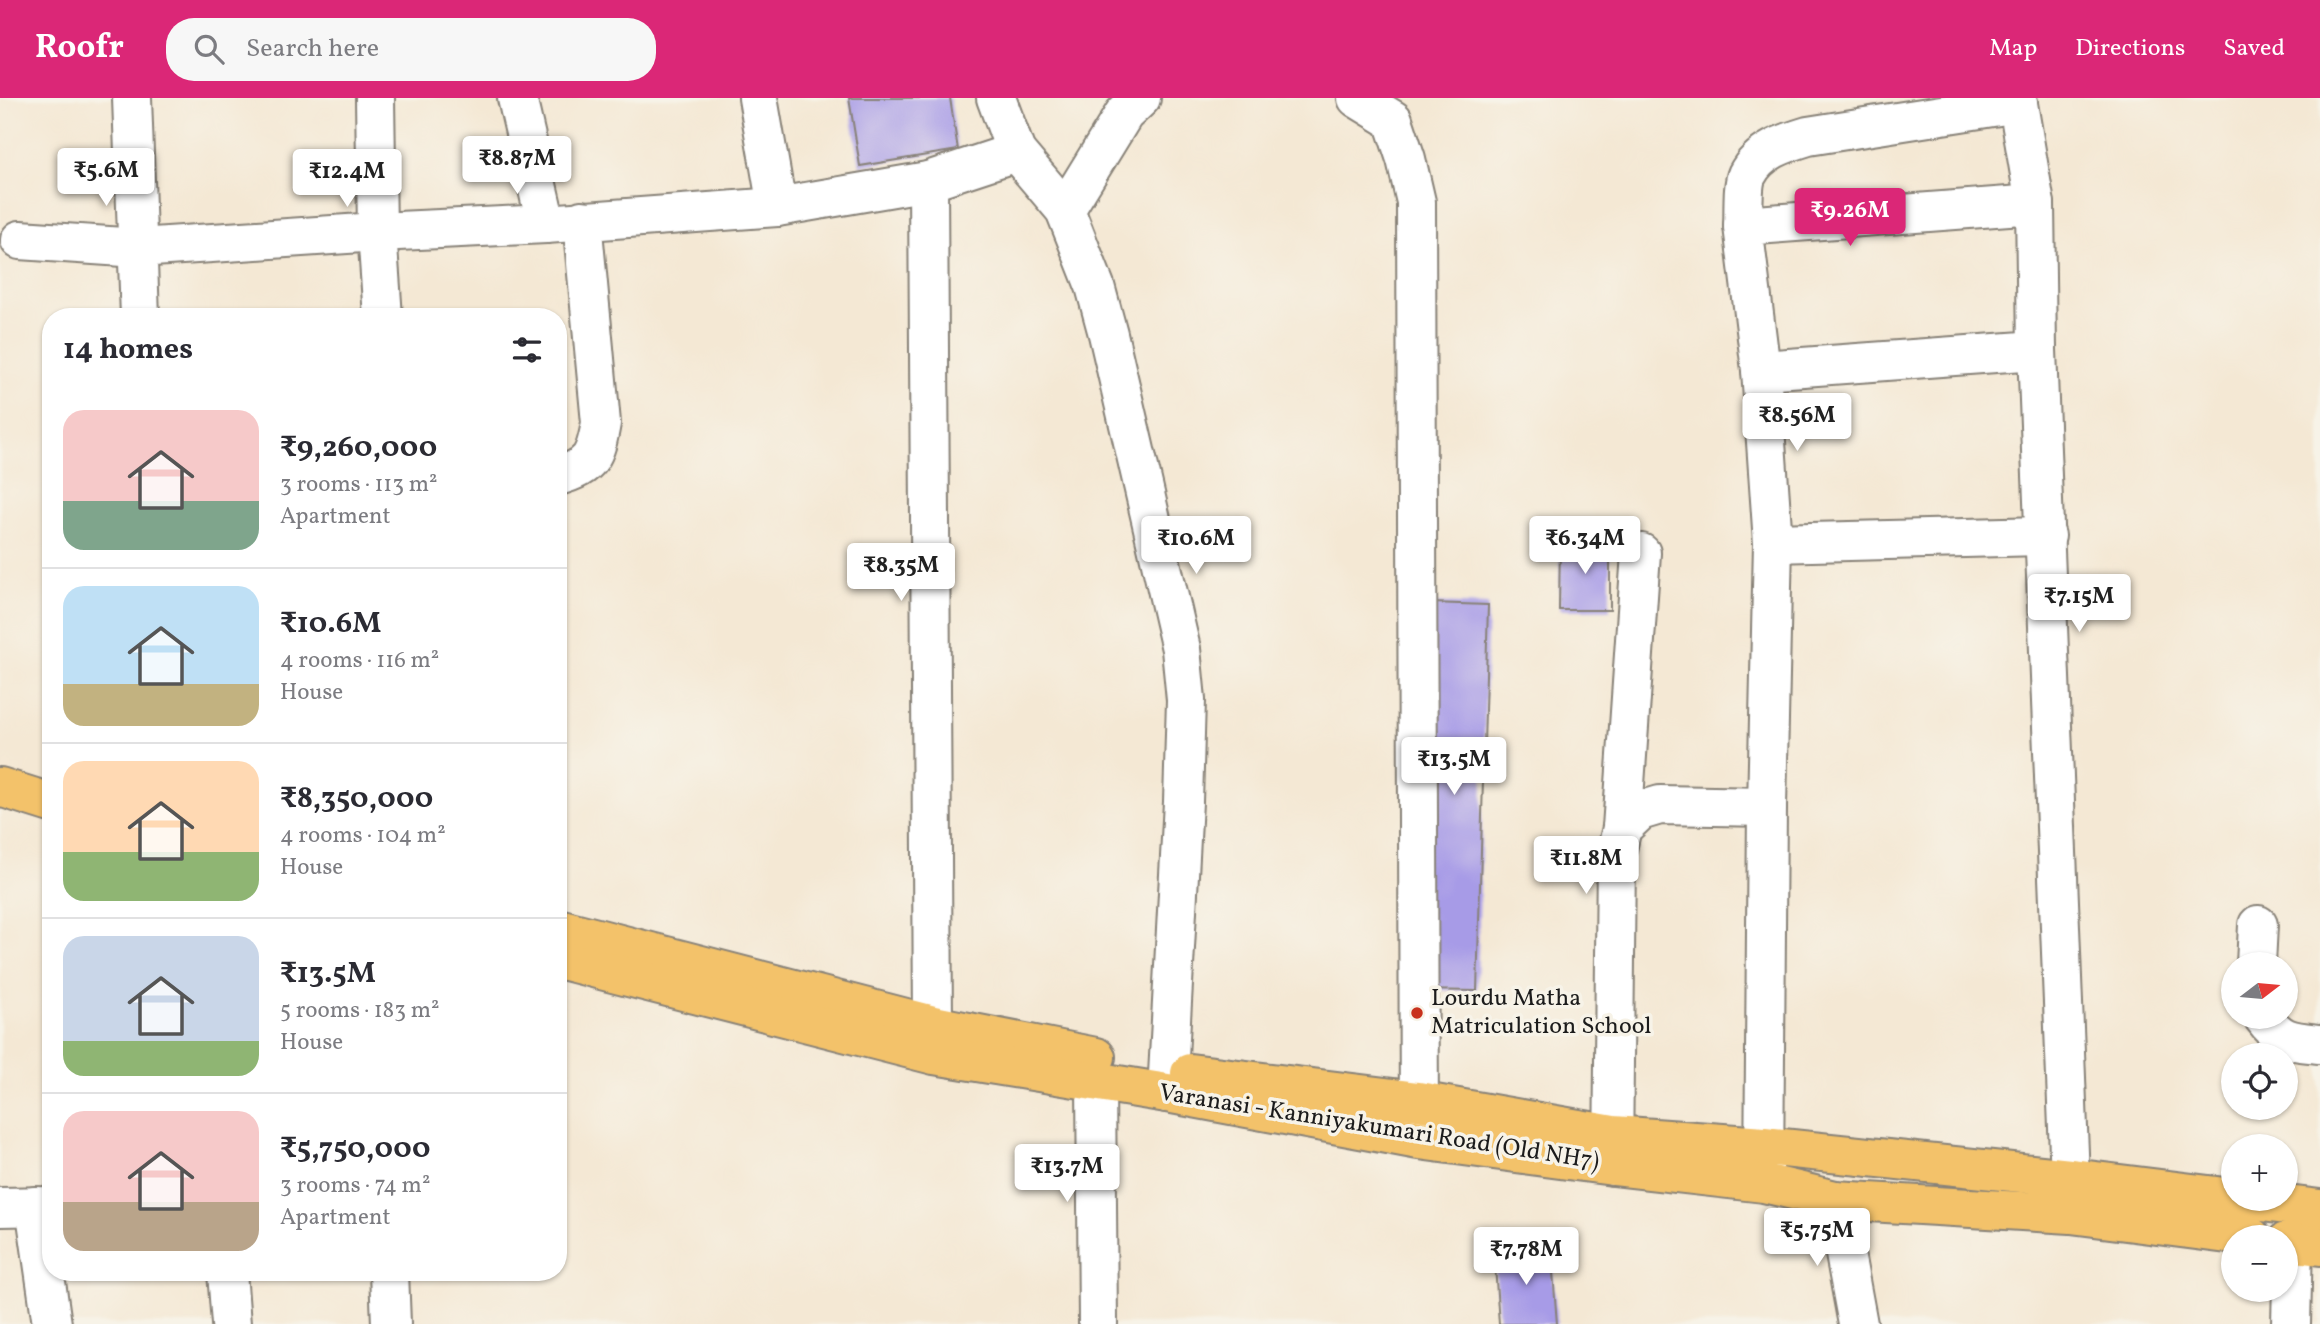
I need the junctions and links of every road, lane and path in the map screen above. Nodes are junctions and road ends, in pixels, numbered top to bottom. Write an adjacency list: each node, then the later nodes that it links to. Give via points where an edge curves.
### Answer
1 (132, 98): 19 (street)
2 (375, 98): 17 (street)
3 (517, 98): 15 (street)
4 (758, 98): 13 (street)
5 (996, 98): 10 (street)
6 (1141, 98): 14 (street, via 1124,114)
7 (1357, 98): 9 (street)
8 (2018, 101): 12 (street); 16 (street, via 1777,145 1747,176)
9 (1396, 109): 43 (street, via 1416,202)
10 (1016, 152): 11 (street); 14 (street)
11 (928, 181): 13 (street); 38 (street)
12 (2035, 204): 16 (street); 22 (street)
13 (778, 207): 15 (street)
14 (1065, 210): 41 (street, via 1108,334 1181,649 1186,700 1183,802)
15 (564, 222): 17 (street); 24 (street, via 601,423 596,451 583,466)
16 (1743, 226): 23 (street)
17 (377, 232): 19 (street); 21 (street)
18 (20, 240): 19 (street)
19 (138, 248): 20 (street)
20 (140, 308)
21 (382, 308)
22 (2037, 350): 23 (street); 25 (street)
23 (1760, 370): 26 (street)
24 (567, 472)
25 (2046, 536): 26 (street); 47 (street)
26 (1773, 543): 32 (street)
27 (1641, 553): 33 (street)
28 (0, 765): 29 (main road)
29 (42, 778)
30 (0, 787): 31 (main road)
31 (42, 800)
32 (1767, 807): 33 (street, via 1660,805 1640,811); 46 (street)
33 (1622, 828): 45 (street, via 1616,853)
34 (2258, 925): 36 (street)
35 (567, 930): 38 (main road)
36 (2257, 952)
37 (567, 960): 42 (main road, Varanasi - Kanniyakumari Road (Old NH7), via 934,1055)
38 (933, 1025): 41 (main road)
39 (2274, 1029): 40 (street, via 2289,1041)
40 (2320, 1044)
41 (1168, 1082): 42 (main road, Varanasi - Kanniyakumari Road (Old NH7)); 43 (main road); 44 (main road, Varanasi - Kanniyakumari Road (Old NH7))
42 (1096, 1083): 62 (street)
43 (1418, 1101): 44 (street); 45 (main road)
44 (1419, 1140): 45 (main road, Varanasi - Kanniyakumari Road (Old NH7))
45 (1613, 1151): 46 (main road, Varanasi - Kanniyakumari Road (Old NH7))
46 (1764, 1165): 47 (main road); 49 (main road, Varanasi - Kanniyakumari Road (Old NH7))
47 (2070, 1178): 48 (main road)
48 (2221, 1196)
49 (1835, 1200): 53 (main road, Varanasi - Kanniyakumari Road (Old NH7), via 2071,1214); 63 (street)
50 (29, 1206): 55 (street)
51 (2298, 1206): 52 (main road)
52 (2320, 1209)
53 (2221, 1233)
54 (2300, 1244): 64 (street)
55 (42, 1273)
56 (44, 1281): 59 (street)
57 (228, 1281): 60 (street)
58 (389, 1281): 61 (street)
59 (52, 1324)
60 (231, 1324)
61 (391, 1324)
62 (1098, 1324)
63 (1858, 1324)
64 (2291, 1324)

